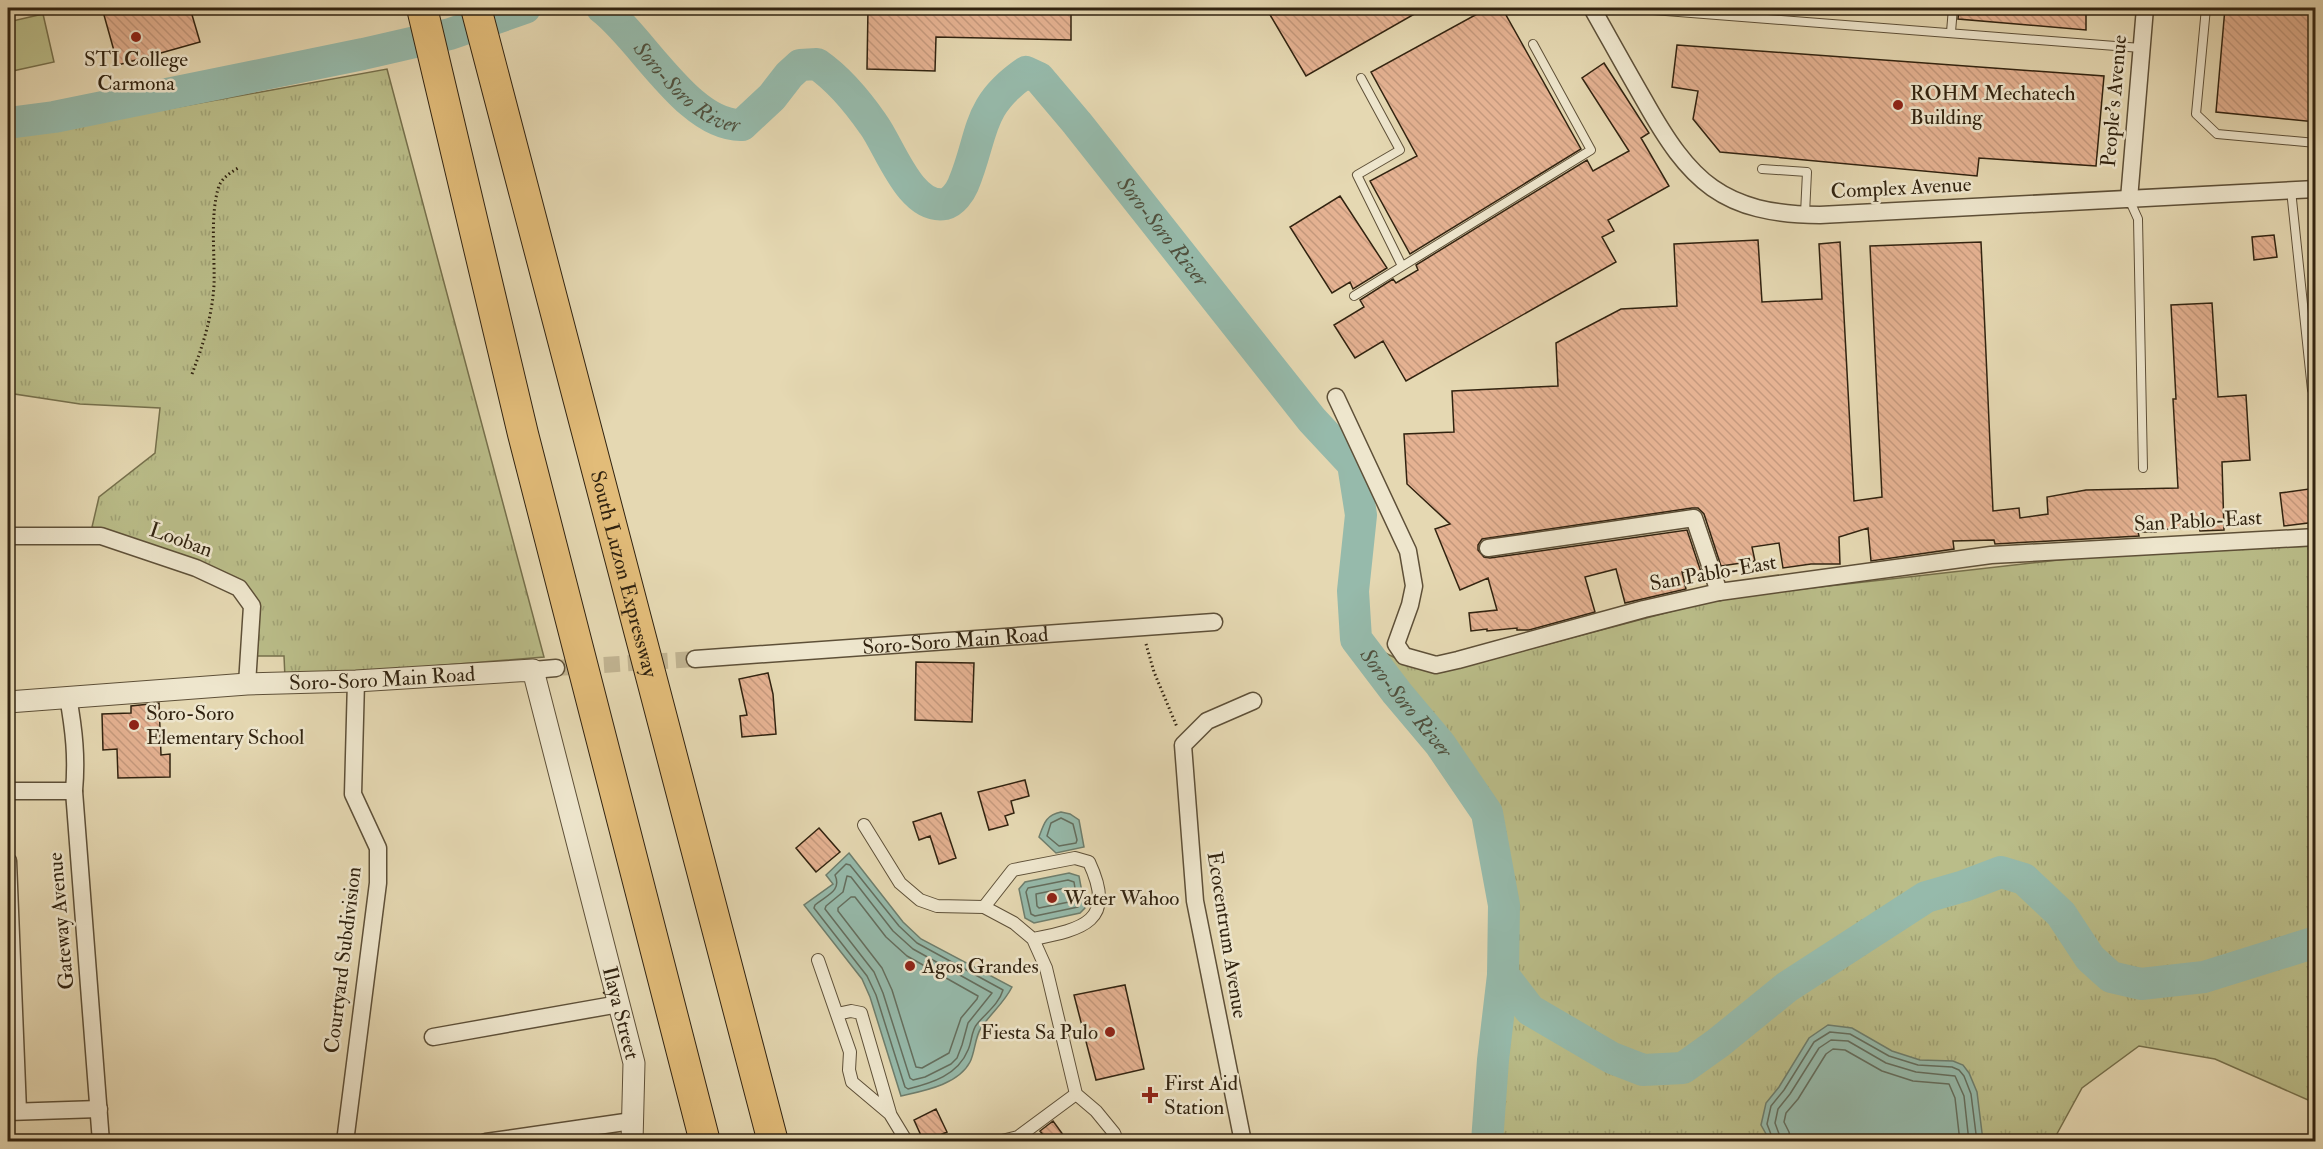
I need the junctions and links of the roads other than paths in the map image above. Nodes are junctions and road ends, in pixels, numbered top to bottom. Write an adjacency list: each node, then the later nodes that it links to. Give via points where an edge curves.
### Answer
1 (422, 8): 54 (highway, via 520,423)
2 (476, 8): 55 (highway, South Luzon Expressway)
3 (1592, 8): 17 (street, Complex Avenue, via 1667,141 1701,180 1754,208)
4 (1648, 8): 8 (lane)
5 (1953, 8): 8 (lane)
6 (2145, 8): 10 (street, People's Avenue)
7 (2206, 8): 12 (lane, via 2196,114 2217,134)
8 (1951, 32): 10 (lane)
9 (1533, 44): 18 (lane, via 1591,150)
10 (2141, 48): 16 (street, People's Avenue)
11 (1361, 78): 18 (lane, via 1400,150 1358,175)
12 (2316, 143)
13 (1762, 169): 17 (lane, via 1807,172)
14 (2316, 189): 15 (street, Complex Avenue)
15 (2291, 190): 16 (street, Complex Avenue); 20 (lane)
16 (2129, 199): 17 (street, Complex Avenue); 22 (lane, via 2138,219)
17 (1805, 215)
18 (1402, 266): 19 (lane)
19 (1354, 296)
20 (2312, 390)
21 (1336, 397): 26 (street, San Pablo-East, via 1408,551 1414,586 1396,644 1404,656 1436,664 1458,660)
22 (2143, 468)
23 (8, 536): 32 (street, Looban, via 101,536 196,568 240,588 252,606)
24 (2316, 537): 26 (street, San Pablo-East, via 1990,555)
25 (1488, 548): 26 (street, via 1694,518)
26 (1719, 592)
27 (1214, 622): 28 (street, Soro-Soro Main Road)
28 (695, 659)
29 (556, 668): 30 (street)
30 (533, 670): 31 (street, Soro-Soro Main Road); 43 (street, Ilaya Street)
31 (356, 681): 32 (street, Soro-Soro Main Road); 52 (street, Courtyard Subdivision, via 353,794 378,848 378,883)
32 (247, 684): 33 (street, Soro-Soro Main Road)
33 (68, 698): 35 (street, Soro-Soro Main Road); 37 (street, Gateway Avenue, via 75,731)
34 (1253, 701): 59 (street, Ecocentrum Avenue, via 1207,721 1183,745 1195,901)
35 (8, 702)
36 (8, 791): 37 (street)
37 (74, 791): 47 (street, Gateway Avenue)
38 (864, 825): 40 (street, via 900,883 920,900 937,906)
39 (8, 861): 48 (street)
40 (984, 907): 41 (street, via 1014,923); 41 (street, via 1013,870 1075,858 1089,862 1100,903 1096,915 1083,926)
41 (1033, 939): 46 (street, via 1046,968)
42 (818, 960): 44 (street)
43 (619, 1004): 45 (street); 50 (street, Ilaya Street, via 634,1063)
44 (837, 1014): 49 (street, via 850,1052 852,1082); 49 (street, via 861,1013)
45 (433, 1037)
46 (1076, 1094): 57 (street, via 1018,1137); 58 (street, via 1096,1111)
47 (99, 1109): 48 (street); 51 (street, Gateway Avenue)
48 (13, 1111)
49 (890, 1114): 56 (street)
50 (632, 1131): 53 (street)
51 (101, 1142)
52 (345, 1142)
53 (486, 1142)
54 (705, 1142)
55 (773, 1142)
56 (906, 1142)
57 (998, 1142)
58 (1118, 1142)
59 (1243, 1142)

